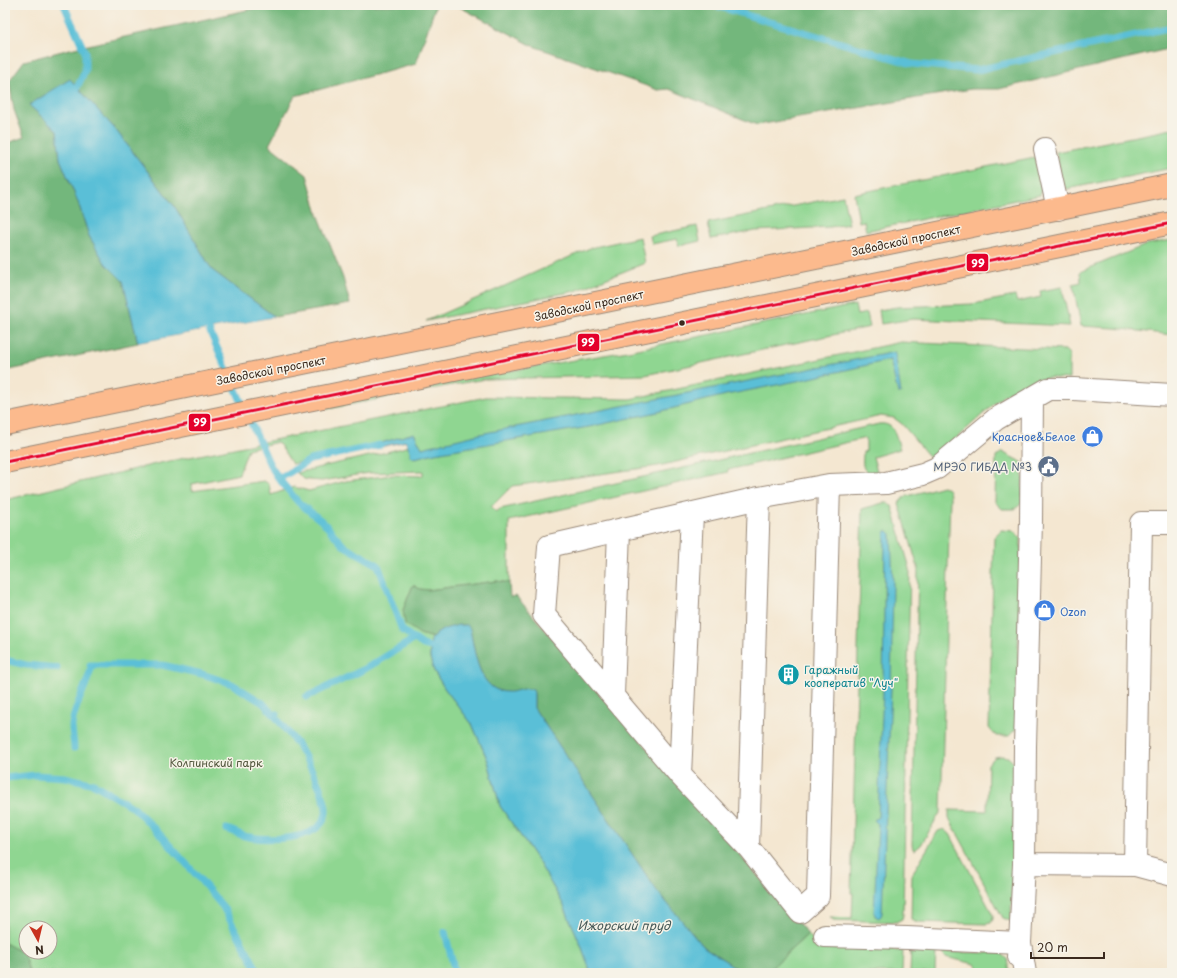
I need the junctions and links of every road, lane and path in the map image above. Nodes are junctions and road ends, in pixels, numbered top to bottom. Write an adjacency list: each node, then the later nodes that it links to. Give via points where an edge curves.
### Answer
1 (1045, 149): 3 (lane)
2 (1172, 185): 3 (main road, Заводской проспект)
3 (1058, 209): 7 (main road, Заводской проспект)
4 (1172, 223): 8 (main road)
5 (1172, 395): 6 (lane, via 1048,389)
6 (1032, 398): 9 (lane, via 996,419 937,468 886,483); 17 (lane)
7 (5, 424)
8 (5, 462)
9 (829, 485): 10 (lane); 16 (lane, via 818,896 800,912)
10 (759, 498): 11 (lane); 16 (lane)
11 (692, 514): 13 (lane); 15 (lane)
12 (1172, 523): 18 (lane, via 1141,523)
13 (619, 530): 14 (lane); 14 (lane, via 549,546 544,615)
14 (612, 695): 15 (lane)
15 (680, 775): 16 (lane)
16 (748, 847)
17 (1024, 864): 18 (lane); 21 (lane)
18 (1135, 865): 19 (lane)
19 (1172, 875)
20 (825, 936): 21 (lane)
21 (1020, 943): 22 (lane); 23 (lane)
22 (1017, 973)
23 (1025, 973)

